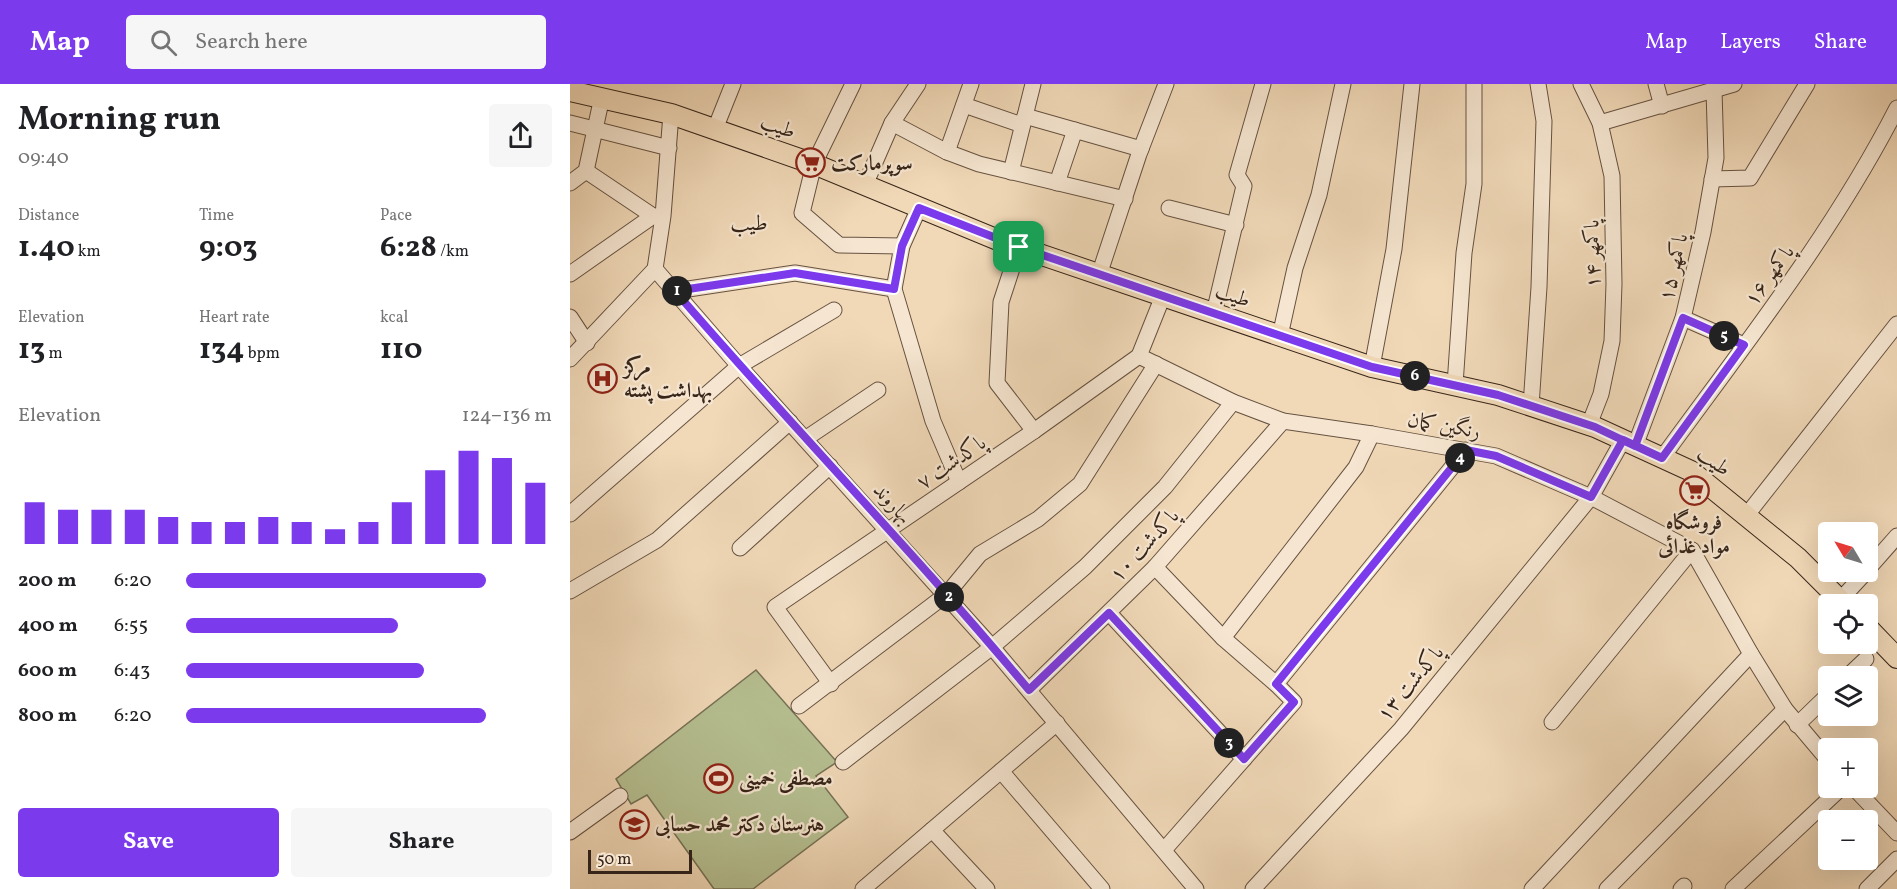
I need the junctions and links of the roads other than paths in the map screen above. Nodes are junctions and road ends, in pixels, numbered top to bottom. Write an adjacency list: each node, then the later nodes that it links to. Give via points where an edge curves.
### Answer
1 (733, 84): 29 (street)
2 (853, 84): 34 (street)
3 (918, 84): 26 (street)
4 (971, 84): 20 (street)
5 (1033, 84): 24 (street)
6 (1166, 84): 32 (street)
7 (1263, 84): 45 (street, via 1237,175 1244,186)
8 (1343, 84): 59 (street, via 1319,195 1295,268)
9 (1412, 84): 66 (street, via 1394,249)
10 (1474, 84): 67 (street, via 1474,184 1464,253)
11 (1538, 84): 70 (street, via 1544,121)
12 (1581, 84): 27 (street, پاکمهر ۱۴)
13 (1656, 84): 21 (street)
14 (1734, 84): 18 (street)
15 (1807, 84): 37 (street, via 1750,178)
16 (576, 89): 19 (main road, طیب)
17 (1695, 90): 18 (street); 21 (street)
18 (1714, 90): 37 (street, پاکمهر ۱۵)
19 (602, 97): 22 (main road, طیب); 28 (street)
20 (964, 105): 24 (street); 33 (street)
21 (1662, 106): 27 (street)
22 (671, 114): 29 (main road, طیب); 31 (street)
23 (1895, 117): 61 (street, پاکمهر ۱۶, via 1830,224)
24 (1024, 120): 30 (street); 36 (street)
25 (570, 123): 28 (street)
26 (892, 123): 33 (street); 40 (street)
27 (1600, 123): 73 (street, پاکمهر ۱۴, via 1612,176 1612,341 1601,394)
28 (595, 129): 31 (street); 35 (street)
29 (715, 129): 34 (main road, طیب)
30 (1075, 130): 32 (street); 39 (street)
31 (669, 148): 44 (street)
32 (1141, 149): 41 (street)
33 (947, 152): 36 (street)
34 (814, 164): 40 (main road, طیب); 46 (street, via 802,213 839,244)
35 (586, 171): 38 (street); 44 (street)
36 (1011, 171): 39 (street)
37 (1713, 179): 57 (street, پاکمهر ۱۵)
38 (570, 183)
39 (1057, 183): 41 (street)
40 (864, 185): 42 (main road, طیب)
41 (1125, 199): 50 (street)
42 (919, 208): 46 (street); 47 (main road, طیب)
43 (1169, 208): 45 (street)
44 (658, 216): 48 (street); 49 (street)
45 (1236, 225): 55 (street)
46 (902, 246): 51 (street)
47 (1019, 247): 50 (main road, طیب); 74 (street, via 1001,302 998,383)
48 (656, 269): 52 (street, بهاروند); 60 (street)
49 (570, 274)
50 (1099, 275): 53 (main road, طیب)
51 (894, 289): 52 (street, via 795,273); 81 (street, via 933,421)
52 (675, 291): 65 (street, بهاروند)
53 (1163, 296): 55 (main road, طیب); 62 (street)
54 (834, 310): 65 (street)
55 (1214, 313): 59 (main road, طیب)
56 (570, 317): 60 (street)
57 (1683, 318): 61 (street); 77 (street, پاکمهر ۱۵)
58 (1897, 324): 84 (street)
59 (1280, 336): 66 (main road, طیب)
60 (587, 343): 63 (street)
61 (1744, 345): 79 (street, پاکمهر ۱۶)
62 (1139, 356): 64 (street, رنگین کمان); 74 (street, پاکدشت ۷)
63 (570, 359)
64 (1156, 364): 69 (street, رنگین کمان); 93 (street, via 1080,484 1038,519 980,554)
65 (739, 366): 72 (street, بهاروند); 83 (street)
66 (1372, 367): 67 (main road, طیب)
67 (1455, 385): 70 (main road, طیب)
68 (878, 390): 76 (street)
69 (1233, 402): 71 (street, رنگین کمان); 99 (street, via 1165,487 1085,567)
70 (1532, 406): 73 (main road, طیب)
71 (1283, 421): 75 (street, رنگین کمان); 90 (street, پاکدشت ۱۰)
72 (790, 422): 76 (street, بهاروند); 92 (street, via 657,540)
73 (1589, 425): 77 (main road, طیب)
74 (1034, 431): 81 (street, پاکدشت ۷)
75 (1372, 434): 78 (street, رنگین کمان); 97 (street, via 1356,467)
76 (806, 439): 80 (street, بهاروند)
77 (1629, 443): 79 (main road, طیب); 82 (street, پاکمهر ۱۵)
78 (1466, 450): 82 (street, رنگین کمان, via 1496,456); 105 (street)
79 (1662, 458): 84 (main road, طیب, via 1691,471)
80 (830, 466): 85 (street, بهاروند); 87 (street)
81 (959, 482): 85 (street, پاکدشت ۷)
82 (1591, 497): 88 (street, رنگین کمان); 129 (street, پاکدشت ۱۳, via 1401,729)
83 (570, 514)
84 (1746, 516): 94 (main road, طیب, via 1798,558)
85 (889, 530): 93 (street, بهاروند); 104 (street, پاکدشت ۷, via 775,607)
86 (1897, 536): 89 (street)
87 (740, 548)
88 (1692, 550): 100 (street); 111 (street)
89 (1878, 558)
90 (1155, 567): 96 (street, پاکدشت ۱۰); 97 (street)
91 (1858, 582): 95 (street)
92 (570, 591)
93 (947, 594): 99 (street, بهاروند); 104 (street)
94 (1834, 594)
95 (1848, 594)
96 (1109, 613): 106 (street, پاکدشت ۱۰); 114 (street)
97 (1223, 638): 105 (street)
98 (1878, 638): 101 (main road)
99 (992, 646): 106 (street, بهاروند); 115 (street)
100 (1751, 654): 109 (street); 130 (street)
101 (1897, 658)
102 (1866, 659): 103 (street)
103 (1859, 666)
104 (831, 684): 108 (street)
105 (1276, 684): 114 (street, via 1294,702)
106 (1029, 690): 110 (street, بهاروند)
107 (1818, 704): 112 (street)
108 (799, 706)
109 (1785, 709): 112 (street); 131 (street)
110 (1056, 723): 116 (street); 123 (street, بهاروند)
111 (1552, 723)
112 (1797, 724): 113 (street)
113 (1818, 748)
114 (1244, 759): 123 (street)
115 (843, 762)
116 (1001, 771): 121 (street); 127 (street)
117 (620, 796): 122 (street)
118 (1830, 798): 132 (street)
119 (1865, 798): 120 (street)
120 (1895, 826)
121 (932, 830): 125 (street); 126 (street)
122 (570, 832)
123 (1164, 850): 128 (street, بهاروند)
124 (1897, 859): 133 (street)
125 (865, 888)
126 (987, 889)
127 (1102, 889)
128 (1196, 889)
129 (1253, 889)
130 (1532, 889)
131 (1607, 889)
132 (1733, 889)
133 (1867, 889)

